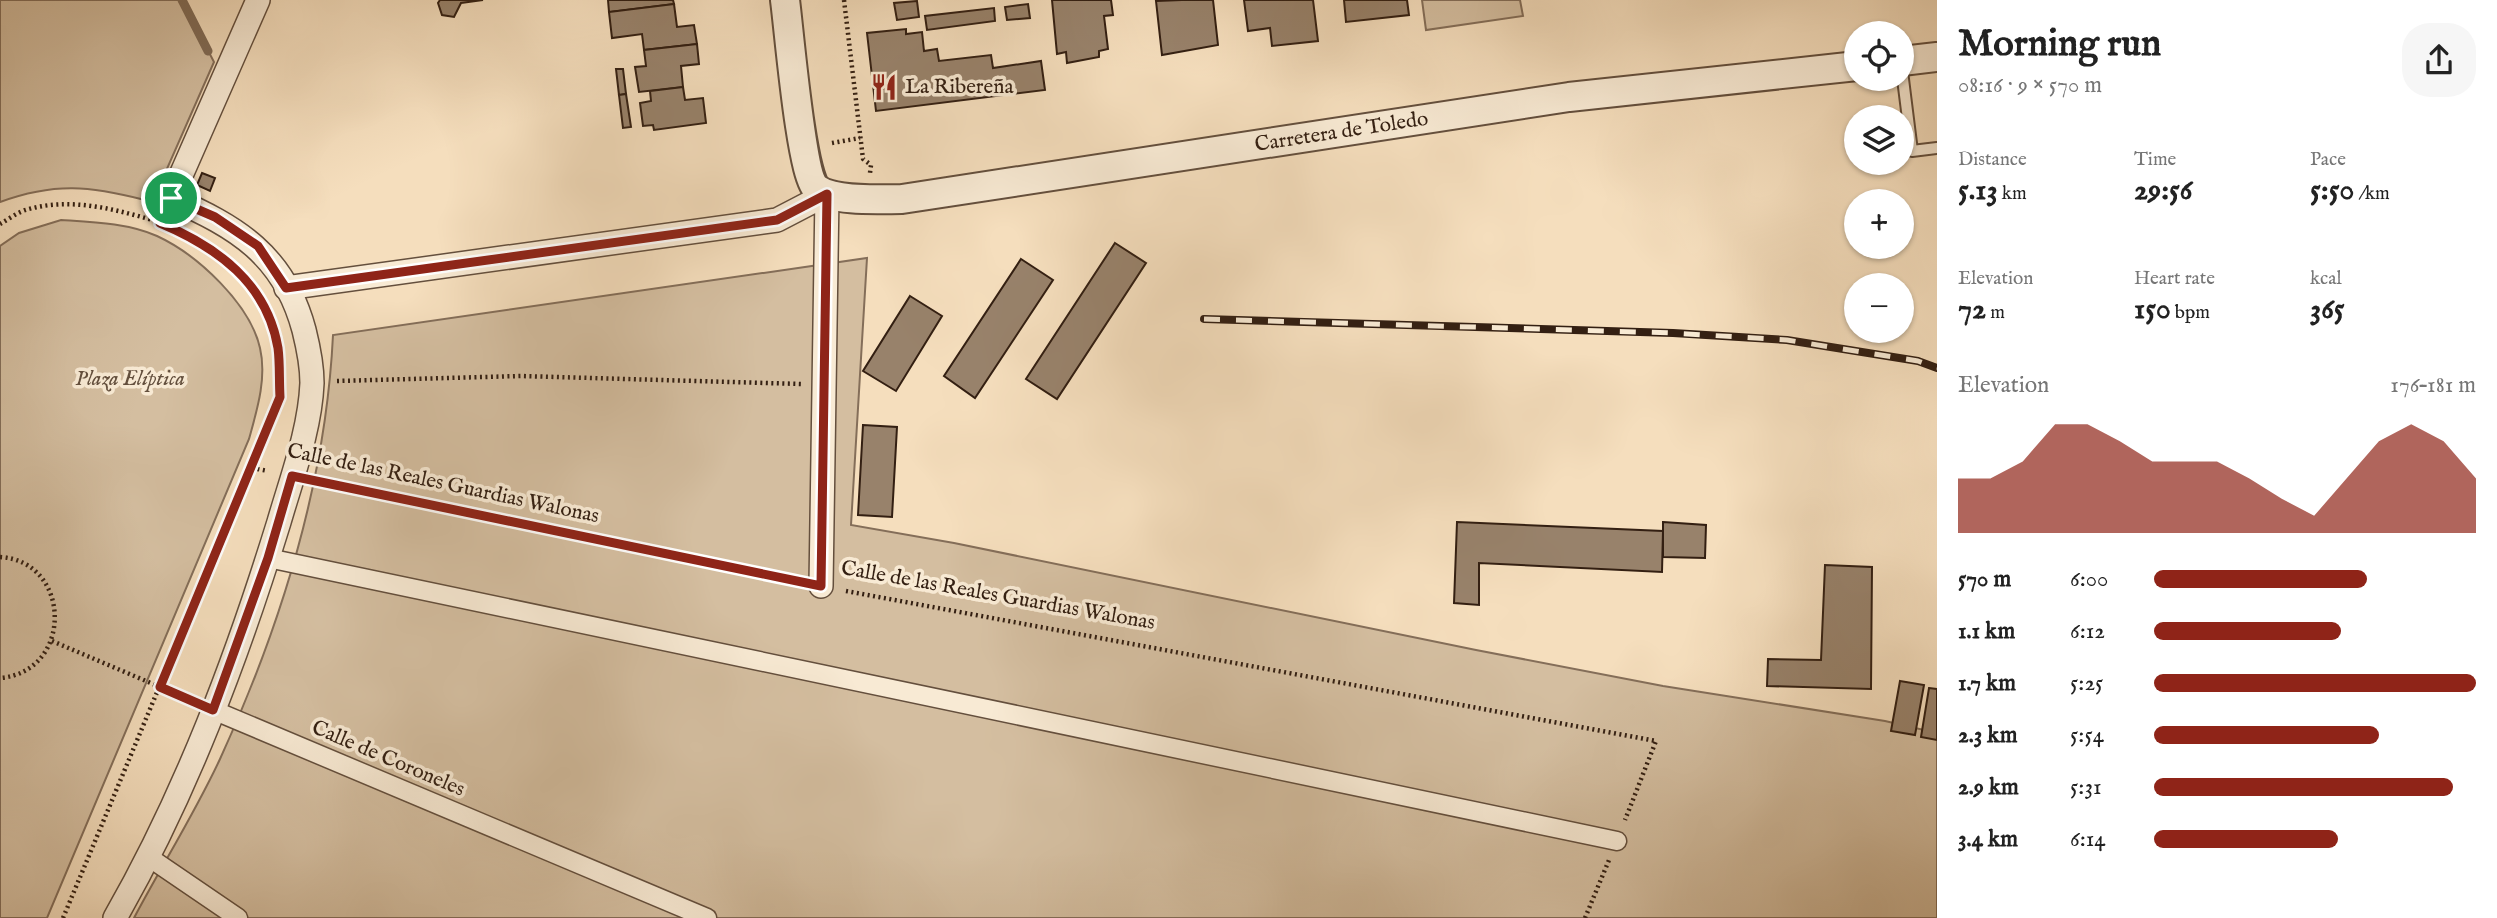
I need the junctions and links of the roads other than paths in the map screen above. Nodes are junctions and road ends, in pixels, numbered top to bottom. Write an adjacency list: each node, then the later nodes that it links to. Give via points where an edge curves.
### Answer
1 (258, 0): 9 (street, via 171,198 215,217 258,246)
2 (785, 0): 8 (street, via 803,147 815,188)
3 (1937, 57): 4 (street)
4 (1914, 60)
5 (1844, 67): 8 (street, Carretera de Toledo, via 1569,97 902,199)
6 (1904, 91): 7 (lane, via 1912,151)
7 (1937, 148)
8 (827, 194): 9 (street, via 777,220); 11 (street)
9 (286, 288): 10 (street, via 304,330 312,381 305,435)
10 (268, 558): 12 (street); 13 (street)
11 (821, 586)
12 (213, 710): 14 (street); 17 (street, Calle de Coroneles)
13 (1617, 841)
14 (149, 858): 15 (street); 16 (street)
15 (115, 918)
16 (238, 918)
17 (707, 918)

